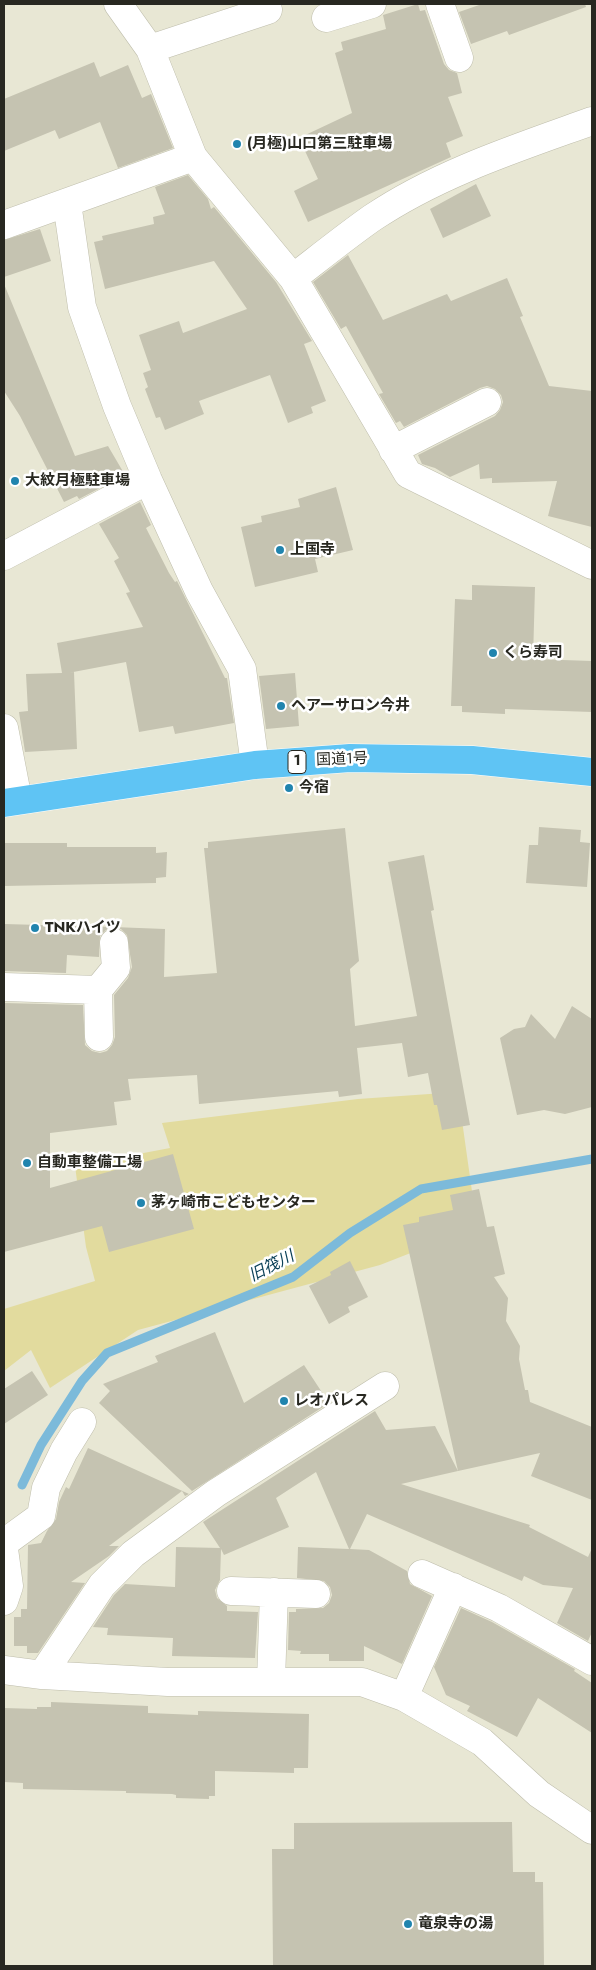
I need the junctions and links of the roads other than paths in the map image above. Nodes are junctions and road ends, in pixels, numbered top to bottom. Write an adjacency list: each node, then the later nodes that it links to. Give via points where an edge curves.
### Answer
1 (118, 4): 6 (street)
2 (372, 4): 5 (street)
3 (440, 4): 7 (street)
4 (268, 10): 6 (street)
5 (326, 18)
6 (150, 49): 9 (street)
7 (459, 58)
8 (592, 121): 12 (street, via 490,158 427,188 373,217)
9 (193, 157): 10 (street); 12 (street)
10 (67, 203): 11 (street); 15 (street, via 82,306 117,406)
11 (4, 225)
12 (293, 278): 14 (street)
13 (488, 402): 14 (street)
14 (393, 450): 17 (street, via 408,474)
15 (148, 480): 16 (street); 19 (street, via 200,591 242,669)
16 (4, 556)
17 (592, 565)
18 (4, 728): 21 (street)
19 (255, 765): 20 (highway, 国道1号 / 1, via 350,758 472,760); 21 (highway, 国道1号 / 1)
20 (592, 772)
21 (11, 801)
22 (114, 943): 24 (street, via 116,968)
23 (4, 986): 24 (street)
24 (98, 990): 25 (street)
25 (100, 1037)
26 (385, 1386): 37 (street, via 216,1492 134,1554 102,1585)
27 (82, 1422): 28 (street, via 46,1488 41,1516)
28 (4, 1554): 34 (street, via 9,1586)
29 (422, 1574): 30 (street)
30 (453, 1587): 35 (street, via 500,1608); 39 (street)
31 (231, 1591): 32 (street)
32 (274, 1592): 33 (street); 38 (street)
33 (316, 1594)
34 (4, 1601)
35 (592, 1662)
36 (4, 1670): 37 (street)
37 (42, 1675): 38 (street, via 168,1682)
38 (271, 1681): 39 (street, via 362,1682)
39 (404, 1697): 40 (street, via 482,1742 539,1794)
40 (592, 1830)

